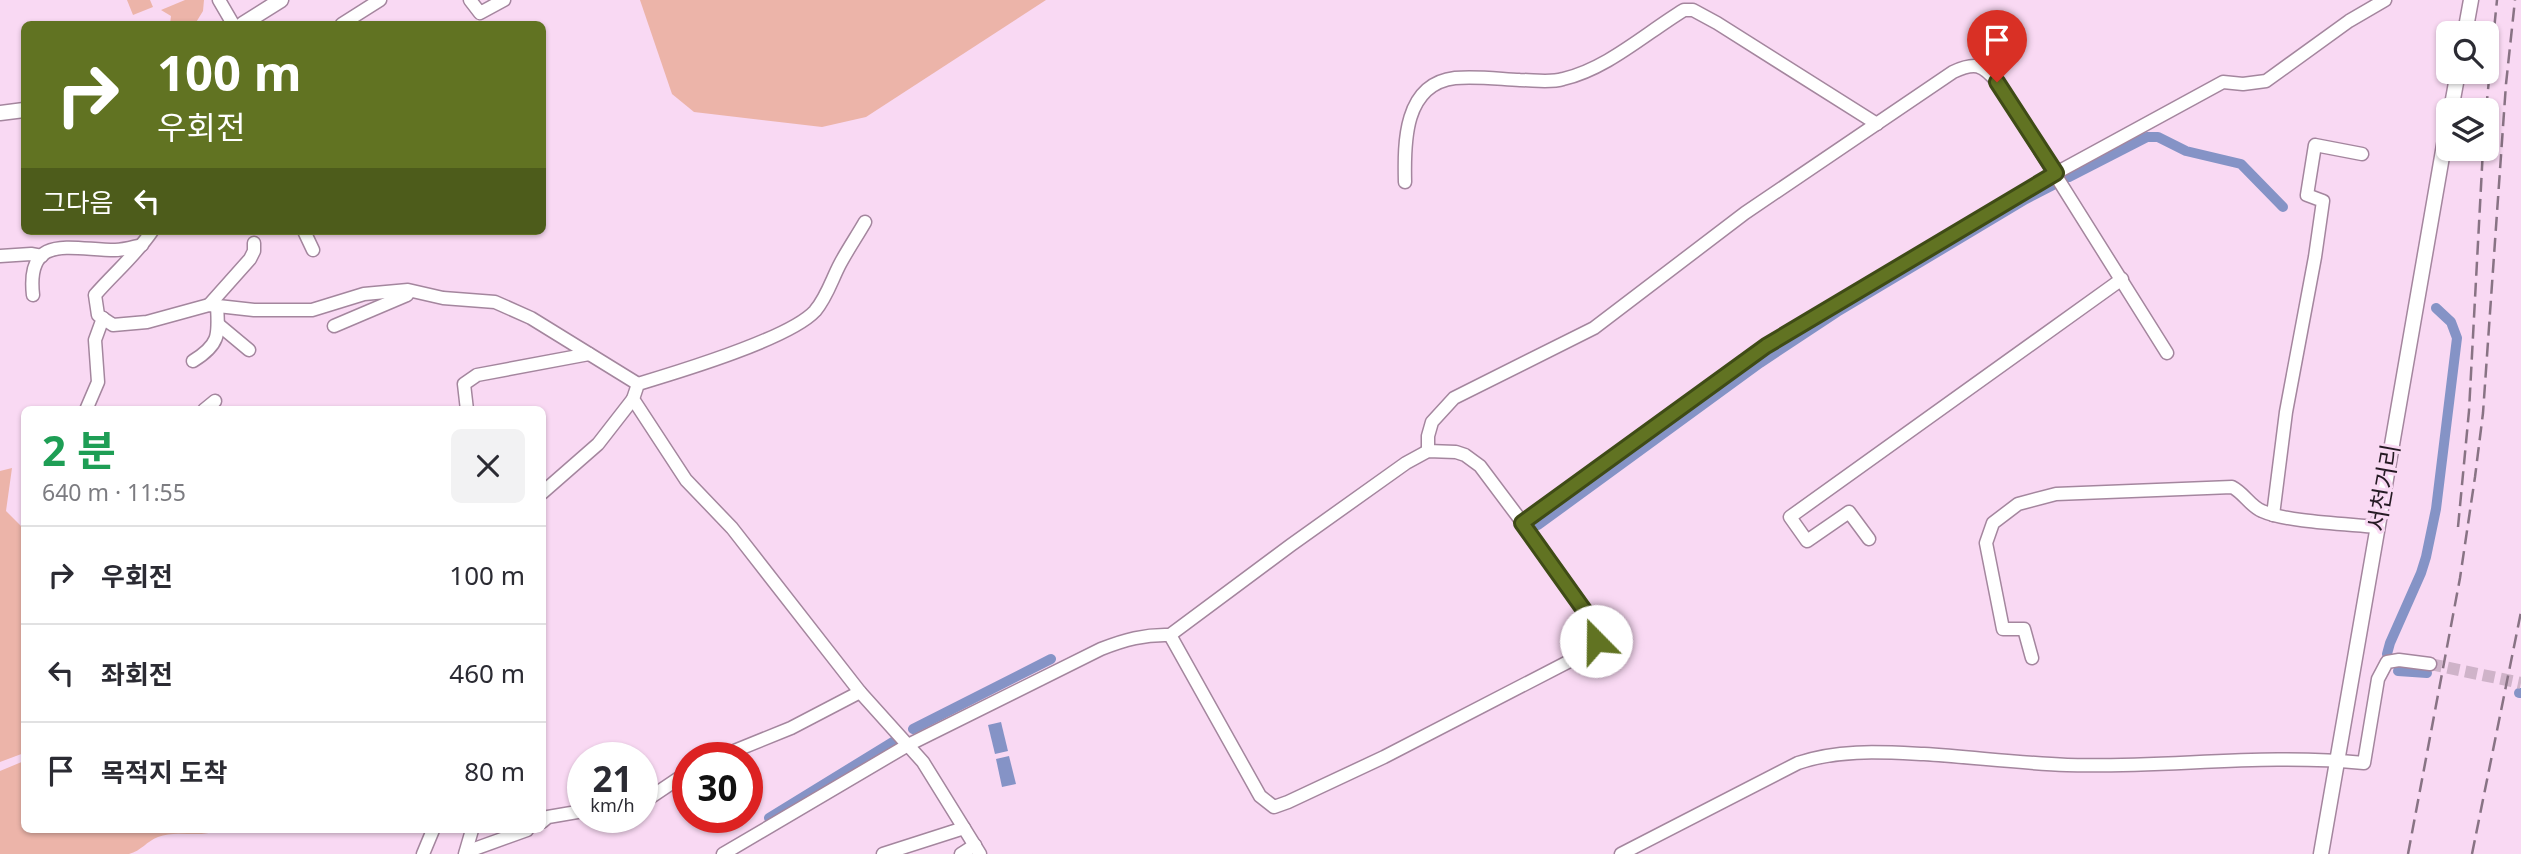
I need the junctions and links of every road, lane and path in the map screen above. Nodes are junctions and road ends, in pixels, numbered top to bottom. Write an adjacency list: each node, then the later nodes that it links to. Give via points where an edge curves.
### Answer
1 (219, 0): 8 (street)
2 (281, 0): 9 (main road)
3 (380, 0): 10 (street)
4 (470, 0): 5 (street, via 480,13)
5 (503, 0)
6 (2385, 0): 17 (street, via 2266,81 2223,82)
7 (2471, 0): 11 (main road)
8 (231, 21)
9 (248, 21)
10 (347, 21)
11 (2467, 21)
12 (21, 110): 13 (main road)
13 (0, 113)
14 (1877, 124): 17 (street, via 1953,72 1976,66 1986,69 1997,82); 18 (street, via 1717,23 1684,10 1578,75 1559,80 1454,78 1427,88 1415,104 1407,128); 44 (street, via 1745,213 1594,328 1454,398 1432,422)
15 (2362, 154): 46 (street, via 2315,145 2307,195 2323,201)
16 (2441, 161): 48 (main road, 서천거리)
17 (2056, 173): 27 (street); 47 (street, via 1766,346)
18 (1405, 182)
19 (865, 222): 38 (street, via 818,308 796,326)
20 (149, 235): 23 (street)
21 (306, 235): 24 (street)
22 (254, 243): 30 (street, via 250,259)
23 (143, 245): 26 (street, via 118,251 61,248); 31 (street, via 95,295 97,314)
24 (313, 250)
25 (0, 256): 26 (street)
26 (42, 256): 29 (street, via 30,275)
27 (2122, 279): 35 (street); 49 (street, via 1790,517 1807,541 1849,512)
28 (417, 292): 30 (street, via 364,294 312,310); 33 (street); 36 (street, via 495,302)
29 (33, 295)
30 (213, 305): 31 (street, via 129,325 113,325); 32 (street)
31 (103, 318): 41 (street, via 96,340 98,382)
32 (219, 325): 34 (street); 37 (street, via 213,347)
33 (334, 326)
34 (249, 351)
35 (2167, 353)
36 (589, 354): 38 (street); 43 (street, via 477,375 464,384)
37 (192, 361)
38 (638, 384): 39 (street)
39 (633, 399): 45 (street, via 598,444); 53 (street, via 686,480 732,528)
40 (215, 401): 42 (street)
41 (88, 406)
42 (209, 406)
43 (467, 406)
44 (1428, 451): 47 (street, via 1456,452 1480,466); 50 (street)
45 (546, 490)
46 (2273, 515): 48 (street); 51 (street, via 2256,508 2232,487 2056,494 2018,504 1993,523 1986,543 2003,629 2024,629)
47 (1522, 523): 50 (street, via 1589,617 1596,633 1591,650 1384,757 1274,807 1260,796)
48 (2377, 527): 56 (main road, 서천거리)
49 (1869, 539)
50 (1170, 635): 55 (street, via 1130,638 1101,649)
51 (2032, 658)
52 (2430, 664): 56 (street, via 2387,662 2378,679 2364,763)
53 (860, 692): 54 (street); 55 (street)
54 (756, 742)
55 (908, 745): 59 (street); 64 (street)
56 (2336, 760): 69 (street, via 2074,765 1843,752 1798,763); 70 (main road, 서천거리)
57 (567, 814): 58 (street)
58 (546, 819)
59 (964, 828): 63 (street); 67 (street)
60 (432, 833): 66 (street)
61 (471, 833): 65 (street)
62 (519, 833): 65 (street)
63 (978, 850): 68 (street)
64 (729, 852)
65 (465, 853)
66 (423, 854)
67 (883, 854)
68 (961, 854)
69 (1621, 854)
70 (2321, 854)

